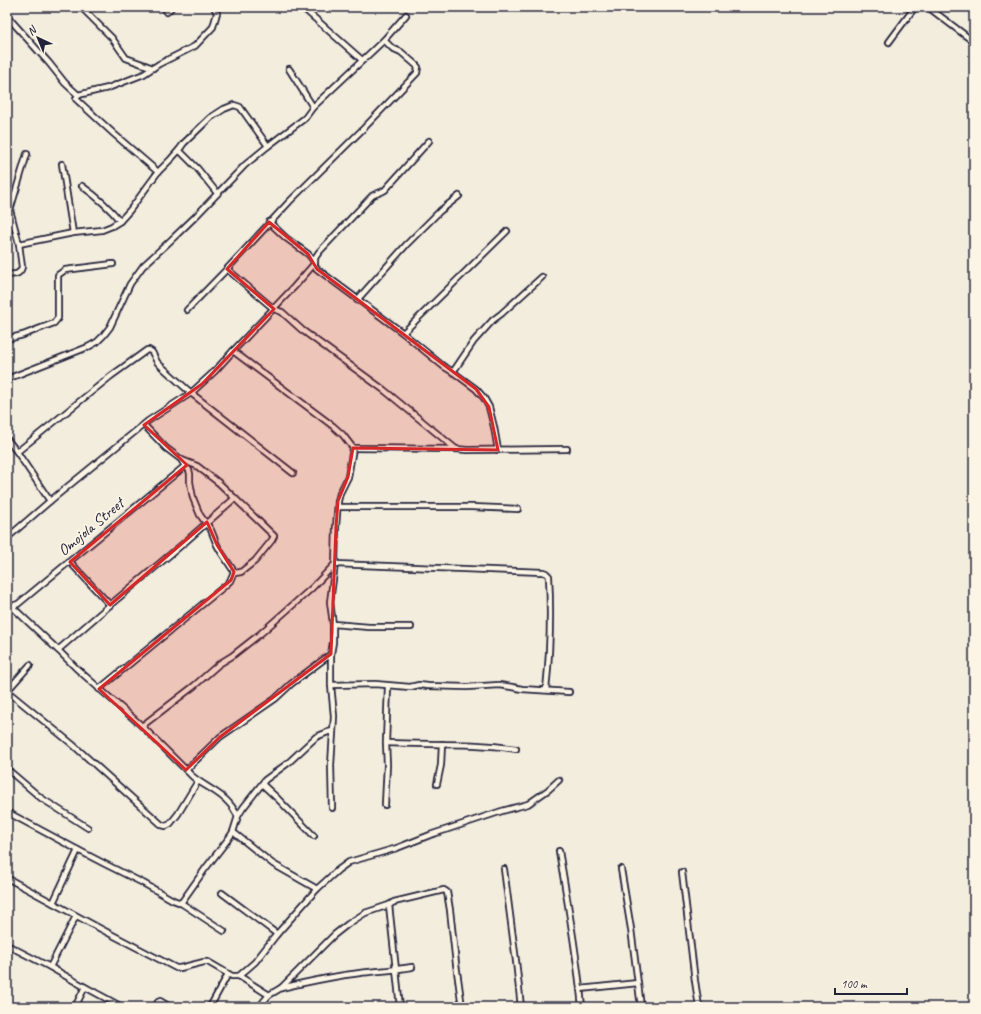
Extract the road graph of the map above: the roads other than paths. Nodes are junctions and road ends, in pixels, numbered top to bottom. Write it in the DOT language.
graph roads {
  1 [pos="164,7"];
  2 [pos="172,7"];
  3 [pos="214,7"];
  4 [pos="302,7"];
  5 [pos="915,7"];
  6 [pos="928,7"];
  7 [pos="83,8"];
  8 [pos="406,15"];
  9 [pos="7,16"];
  10 [pos="384,40"];
  11 [pos="889,42"];
  12 [pos="974,42"];
  13 [pos="362,60"];
  14 [pos="152,68"];
  15 [pos="289,69"];
  16 [pos="78,95"];
  17 [pos="314,107"];
  18 [pos="429,141"];
  19 [pos="268,146"];
  20 [pos="179,150"];
  21 [pos="27,154"];
  22 [pos="62,164"];
  23 [pos="158,172"];
  24 [pos="82,186"];
  25 [pos="217,193"];
  26 [pos="459,196"];
  27 [pos="120,221"];
  28 [pos="269,222"];
  29 [pos="507,231"];
  30 [pos="73,233"];
  31 [pos="19,244"];
  32 [pos="315,263"];
  33 [pos="113,264"];
  34 [pos="227,269"];
  35 [pos="7,274"];
  36 [pos="542,277"];
  37 [pos="357,300"];
  38 [pos="274,309"];
  39 [pos="187,310"];
  40 [pos="403,333"];
  41 [pos="7,339"];
  42 [pos="233,351"];
  43 [pos="453,372"];
  44 [pos="7,379"];
  45 [pos="191,393"];
  46 [pos="144,425"];
  47 [pos="7,439"];
  48 [pos="353,448"];
  49 [pos="456,449"];
  50 [pos="498,450"];
  51 [pos="567,450"];
  52 [pos="17,452"];
  53 [pos="182,460"];
  54 [pos="185,466"];
  55 [pos="293,473"];
  56 [pos="235,498"];
  57 [pos="50,501"];
  58 [pos="338,508"];
  59 [pos="518,509"];
  60 [pos="206,524"];
  61 [pos="7,538"];
  62 [pos="70,562"];
  63 [pos="335,564"];
  64 [pos="235,573"];
  65 [pos="7,602"];
  66 [pos="110,605"];
  67 [pos="12,606"];
  68 [pos="7,611"];
  69 [pos="333,624"];
  70 [pos="411,627"];
  71 [pos="58,650"];
  72 [pos="331,654"];
  73 [pos="30,665"];
  74 [pos="331,685"];
  75 [pos="388,686"];
  76 [pos="99,689"];
  77 [pos="546,690"];
  78 [pos="7,691"];
  79 [pos="569,692"];
  80 [pos="142,726"];
  81 [pos="333,731"];
  82 [pos="386,743"];
  83 [pos="442,744"];
  84 [pos="516,749"];
  85 [pos="7,769"];
  86 [pos="186,770"];
  87 [pos="559,780"];
  88 [pos="198,782"];
  89 [pos="262,784"];
  90 [pos="437,784"];
  91 [pos="385,805"];
  92 [pos="332,808"];
  93 [pos="7,812"];
  94 [pos="238,816"];
  95 [pos="88,828"];
  96 [pos="233,832"];
  97 [pos="314,836"];
  98 [pos="78,850"];
  99 [pos="559,851"];
  100 [pos="504,869"];
  101 [pos="621,869"];
  102 [pos="682,872"];
  103 [pos="7,878"];
  104 [pos="317,889"];
  105 [pos="222,893"];
  106 [pos="53,903"];
  107 [pos="181,903"];
  108 [pos="389,905"];
  109 [pos="76,916"];
  110 [pos="224,931"];
  111 [pos="276,934"];
  112 [pos="7,945"];
  113 [pos="50,967"];
  114 [pos="412,967"];
  115 [pos="396,970"];
  116 [pos="228,974"];
  117 [pos="238,976"];
  118 [pos="638,983"];
  119 [pos="85,988"];
  120 [pos="281,988"];
  121 [pos="580,989"];
  122 [pos="269,996"];
  123 [pos="75,1007"];
  124 [pos="122,1007"];
  125 [pos="155,1007"];
  126 [pos="170,1007"];
  127 [pos="210,1007"];
  128 [pos="259,1007"];
  129 [pos="400,1007"];
  130 [pos="462,1007"];
  131 [pos="521,1007"];
  132 [pos="582,1007"];
  133 [pos="641,1007"];
  134 [pos="699,1007"];
  1 -- 2 [label="street"];
  3 -- 14 [label="street"];
  4 -- 13 [label="street"];
  5 -- 11 [label="street"];
  6 -- 12 [label="street"];
  7 -- 14 [label="street"];
  8 -- 10 [label="street"];
  9 -- 16 [label="street"];
  10 -- 13 [label="street"];
  10 -- 28 [label="street"];
  13 -- 17 [label="street"];
  14 -- 16 [label="street"];
  15 -- 17 [label="street"];
  16 -- 23 [label="street"];
  17 -- 19 [label="street"];
  18 -- 32 [label="street"];
  19 -- 20 [label="street"];
  19 -- 25 [label="street"];
  20 -- 23 [label="street"];
  20 -- 25 [label="street"];
  21 -- 31 [label="street"];
  22 -- 30 [label="street"];
  23 -- 27 [label="street"];
  24 -- 27 [label="street"];
  25 -- 44 [label="street"];
  26 -- 37 [label="street"];
  27 -- 30 [label="street"];
  28 -- 32 [label="street"];
  28 -- 34 [label="street"];
  29 -- 40 [label="street"];
  30 -- 31 [label="street"];
  31 -- 35 [label="street"];
  32 -- 37 [label="street"];
  32 -- 38 [label="street"];
  33 -- 41 [label="street"];
  34 -- 38 [label="street"];
  34 -- 39 [label="street"];
  36 -- 43 [label="street"];
  37 -- 40 [label="street"];
  38 -- 42 [label="street"];
  38 -- 49 [label="street"];
  40 -- 43 [label="street"];
  42 -- 45 [label="street"];
  42 -- 48 [label="street"];
  43 -- 50 [label="street"];
  45 -- 46 [label="street"];
  45 -- 52 [label="street"];
  45 -- 55 [label="street"];
  46 -- 53 [label="street"];
  46 -- 57 [label="street"];
  47 -- 52 [label="street"];
  48 -- 49 [label="street"];
  48 -- 58 [label="street"];
  49 -- 50 [label="street"];
  50 -- 51 [label="street"];
  52 -- 57 [label="street"];
  53 -- 54 [label="street"];
  53 -- 56 [label="street"];
  54 -- 60 [label="street"];
  54 -- 62 [label="street, Omojola Street"];
  56 -- 60 [label="street"];
  56 -- 64 [label="street"];
  57 -- 61 [label="street"];
  58 -- 59 [label="street"];
  58 -- 63 [label="street"];
  60 -- 64 [label="street"];
  60 -- 66 [label="street"];
  62 -- 66 [label="street"];
  62 -- 67 [label="street, Omojola Street"];
  63 -- 69 [label="street"];
  63 -- 77 [label="street"];
  63 -- 80 [label="street"];
  64 -- 76 [label="street"];
  65 -- 67 [label="street"];
  66 -- 71 [label="street"];
  67 -- 68 [label="street, Omojola Street"];
  67 -- 71 [label="street"];
  69 -- 70 [label="street"];
  69 -- 72 [label="street"];
  71 -- 76 [label="street"];
  72 -- 74 [label="street"];
  72 -- 86 [label="street"];
  73 -- 78 [label="street"];
  74 -- 75 [label="street"];
  74 -- 81 [label="street"];
  75 -- 77 [label="street"];
  75 -- 82 [label="street"];
  76 -- 80 [label="street"];
  77 -- 79 [label="street"];
  78 -- 88 [label="street"];
  80 -- 86 [label="street"];
  81 -- 89 [label="street"];
  81 -- 92 [label="street"];
  82 -- 83 [label="street"];
  82 -- 91 [label="street"];
  83 -- 84 [label="street"];
  83 -- 90 [label="street"];
  85 -- 95 [label="street"];
  86 -- 88 [label="street"];
  87 -- 104 [label="street"];
  88 -- 94 [label="street"];
  89 -- 94 [label="street"];
  89 -- 97 [label="street"];
  93 -- 98 [label="street"];
  94 -- 96 [label="street"];
  96 -- 104 [label="street"];
  96 -- 107 [label="street"];
  98 -- 106 [label="street"];
  98 -- 107 [label="street"];
  99 -- 121 [label="street"];
  100 -- 131 [label="street"];
  101 -- 118 [label="street"];
  102 -- 134 [label="street"];
  103 -- 106 [label="street"];
  104 -- 111 [label="street"];
  105 -- 111 [label="street"];
  106 -- 109 [label="street"];
  107 -- 110 [label="street"];
  108 -- 115 [label="street"];
  108 -- 120 [label="street"];
  108 -- 130 [label="street"];
  109 -- 113 [label="street"];
  109 -- 116 [label="street"];
  111 -- 117 [label="street"];
  112 -- 113 [label="street"];
  113 -- 119 [label="street"];
  114 -- 115 [label="street"];
  115 -- 120 [label="street"];
  115 -- 129 [label="street"];
  116 -- 117 [label="street"];
  116 -- 127 [label="street"];
  117 -- 122 [label="street"];
  118 -- 121 [label="street"];
  118 -- 133 [label="street"];
  119 -- 123 [label="street"];
  119 -- 124 [label="street"];
  120 -- 122 [label="street"];
  121 -- 132 [label="street"];
  122 -- 128 [label="street"];
  125 -- 126 [label="street"];
}
